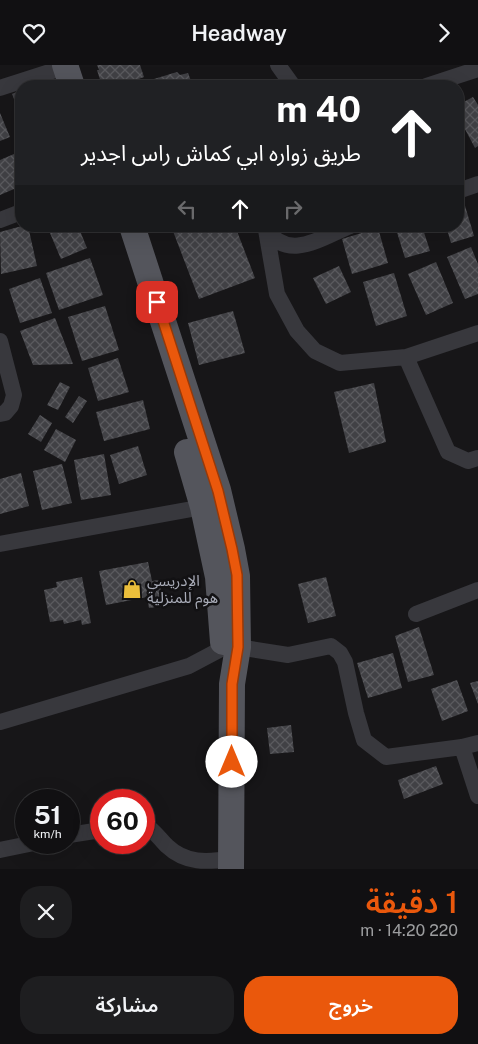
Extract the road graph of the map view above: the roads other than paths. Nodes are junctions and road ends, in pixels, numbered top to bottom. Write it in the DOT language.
graph roads {
  1 [pos="278,65"];
  2 [pos="478,69"];
  3 [pos="71,71"];
  4 [pos="451,71"];
  5 [pos="31,80"];
  6 [pos="82,80"];
  7 [pos="289,80"];
  8 [pos="436,80"];
  9 [pos="15,84"];
  10 [pos="0,87"];
  11 [pos="478,185"];
  12 [pos="464,189"];
  13 [pos="15,214"];
  14 [pos="0,220"];
  15 [pos="119,232"];
  16 [pos="134,232"];
  17 [pos="267,232"];
  18 [pos="269,232"];
  19 [pos="335,232"];
  20 [pos="478,333"];
  21 [pos="0,341"];
  22 [pos="406,357"];
  23 [pos="0,414"];
  24 [pos="478,458"];
  25 [pos="203,507"];
  26 [pos="0,544"];
  27 [pos="227,576"];
  28 [pos="478,590"];
  29 [pos="416,614"];
  30 [pos="231,648"];
  31 [pos="0,722"];
  32 [pos="478,743"];
  33 [pos="462,747"];
  34 [pos="478,796"];
  35 [pos="155,831"];
  36 [pos="15,847"];
  37 [pos="0,850"];
  38 [pos="231,864"];
  1 -- 7 [label="street"];
  2 -- 4 [label="street"];
  3 -- 5 [label="street"];
  3 -- 6 [label="main road"];
  4 -- 8 [label="street"];
  9 -- 10 [label="street"];
  11 -- 12 [label="street"];
  13 -- 14 [label="street"];
  15 -- 25 [label="main road"];
  16 -- 27 [label="main road"];
  17 -- 22 [label="street"];
  18 -- 19 [label="street"];
  20 -- 22 [label="street"];
  21 -- 23 [label="street"];
  22 -- 24 [label="street"];
  25 -- 26 [label="street"];
  25 -- 27 [label="main road"];
  27 -- 30 [label="main road"];
  28 -- 29 [label="street"];
  30 -- 31 [label="street"];
  30 -- 33 [label="street"];
  30 -- 38 [label="main road"];
  32 -- 33 [label="street"];
  33 -- 34 [label="street"];
  35 -- 38 [label="street"];
  36 -- 37 [label="street"];
}
